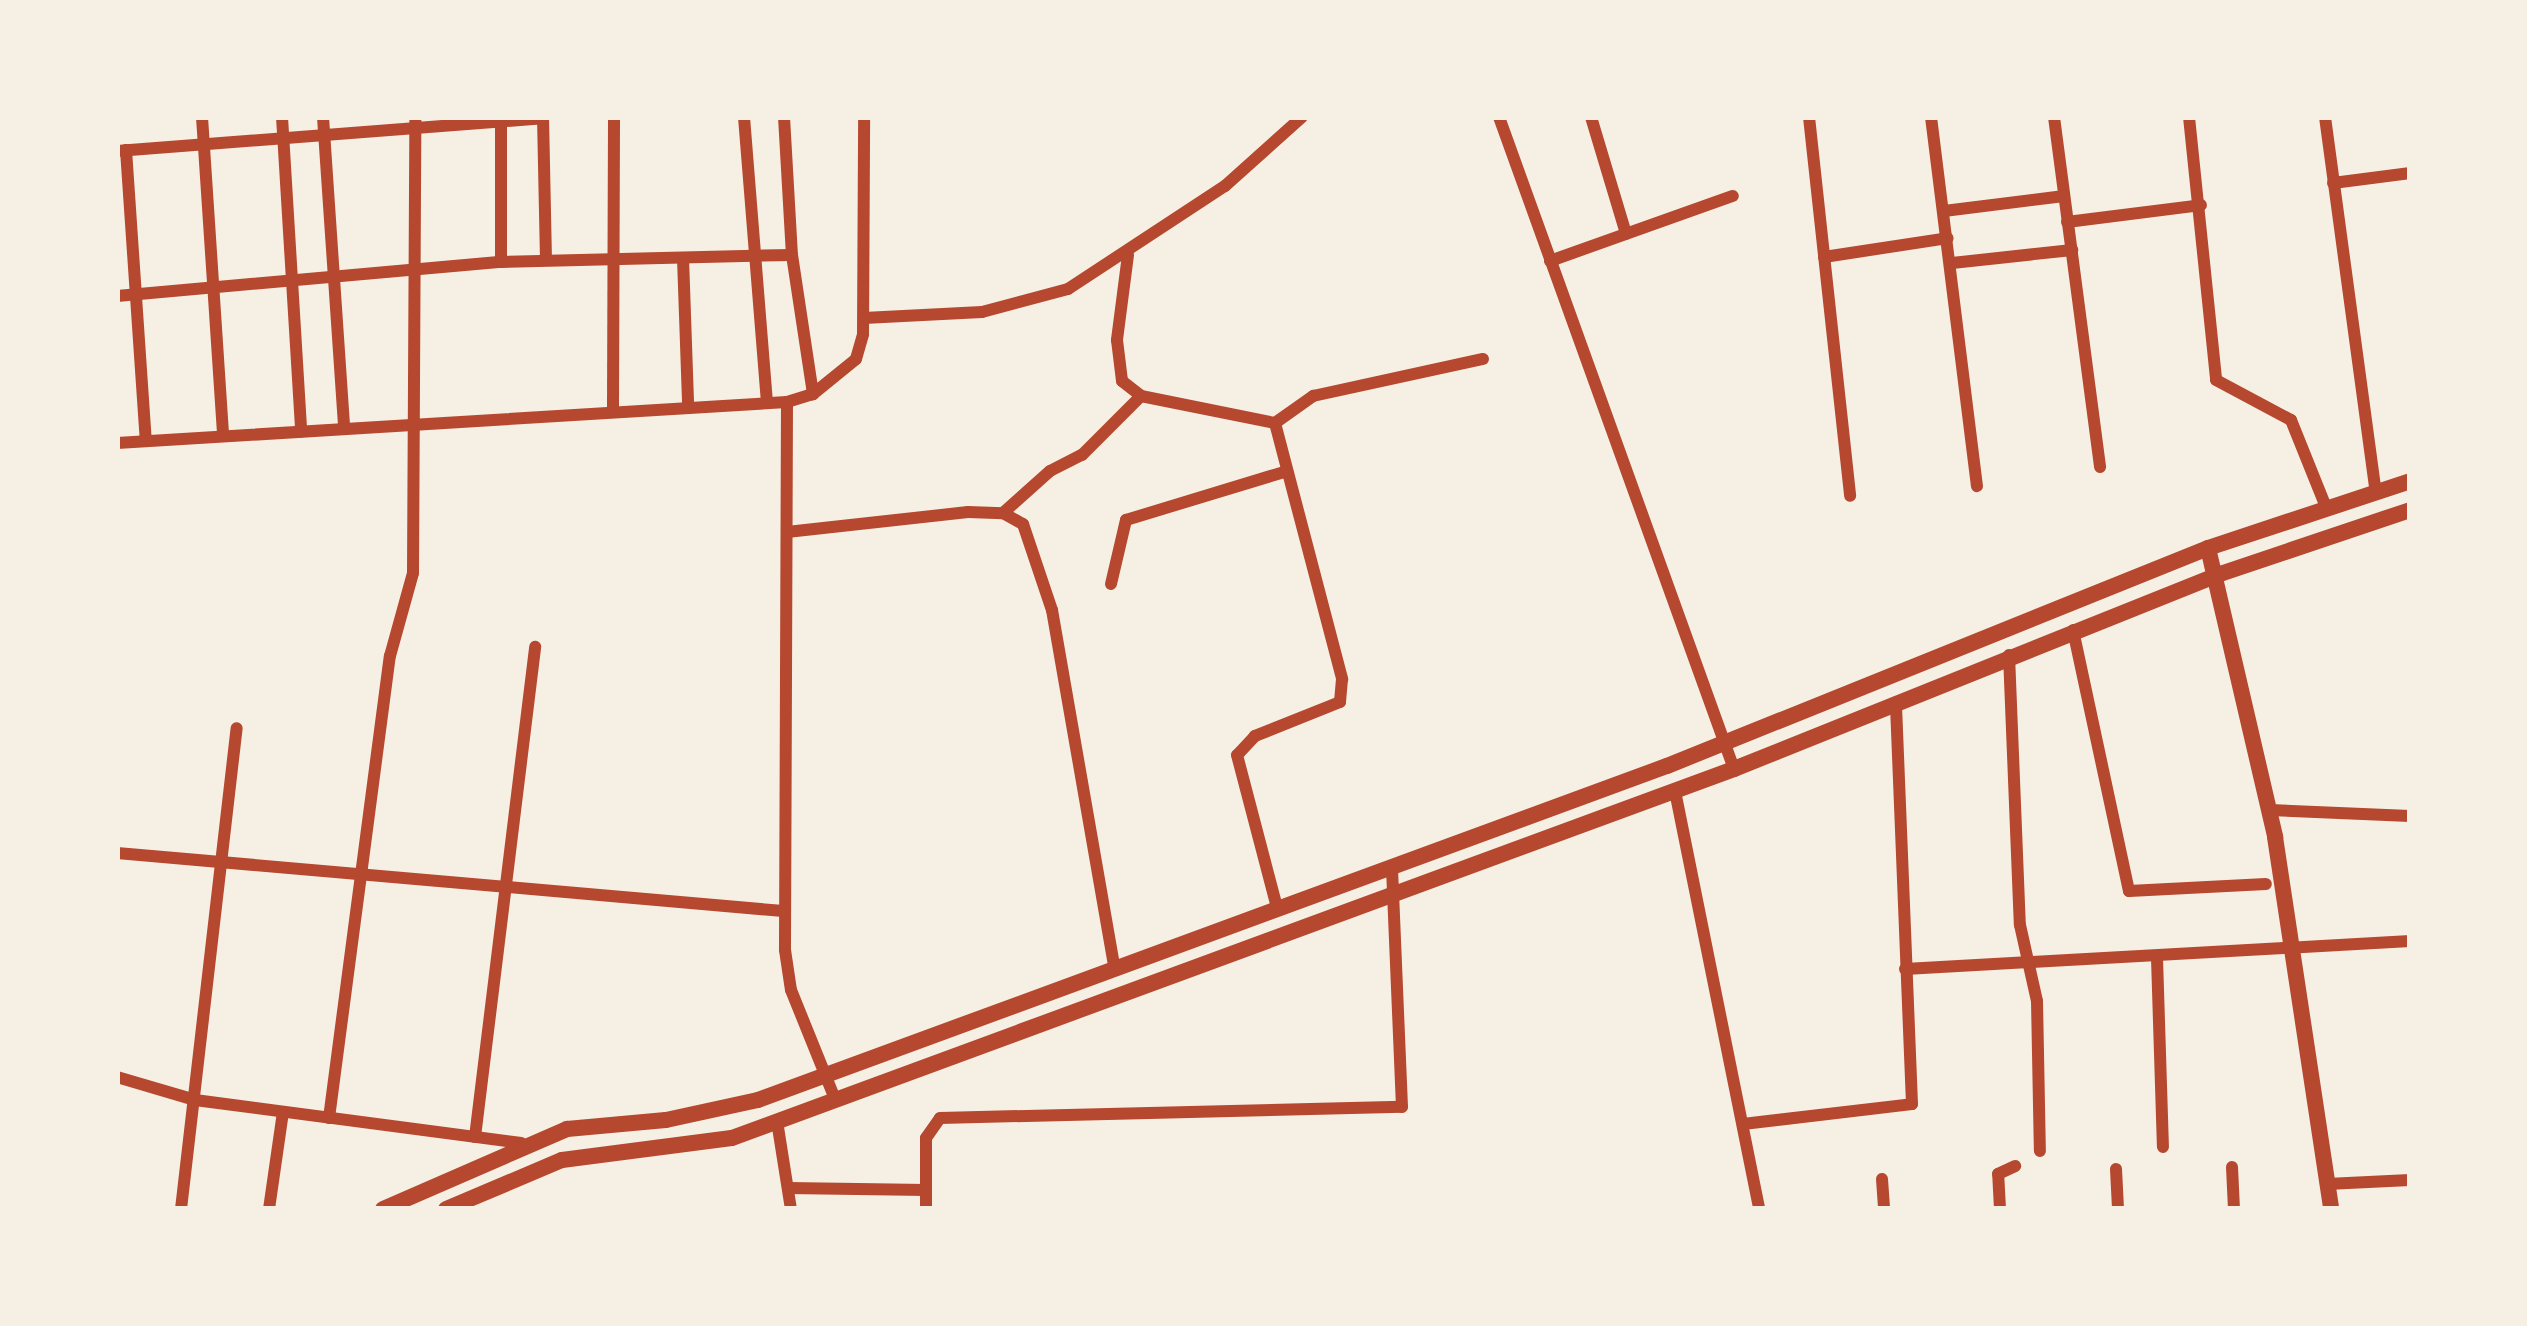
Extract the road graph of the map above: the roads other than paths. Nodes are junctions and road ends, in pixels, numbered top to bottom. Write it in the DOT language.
graph roads {
  1 [pos="202,117"];
  2 [pos="281,117"];
  3 [pos="323,117"];
  4 [pos="614,117"];
  5 [pos="744,117"];
  6 [pos="784,117"];
  7 [pos="864,117"];
  8 [pos="1302,117"];
  9 [pos="1499,117"];
  10 [pos="1591,117"];
  11 [pos="1810,117"];
  12 [pos="1931,117"];
  13 [pos="2054,117"];
  14 [pos="2189,117"];
  15 [pos="2324,117"];
  16 [pos="543,118"];
  17 [pos="501,119"];
  18 [pos="415,122"];
  19 [pos="324,133"];
  20 [pos="283,136"];
  21 [pos="203,142"];
  22 [pos="121,150"];
  23 [pos="2410,173"];
  24 [pos="2333,183"];
  25 [pos="1733,196"];
  26 [pos="2064,196"];
  27 [pos="2201,206"];
  28 [pos="1945,211"];
  29 [pos="2067,221"];
  30 [pos="1626,234"];
  31 [pos="1948,238"];
  32 [pos="2072,250"];
  33 [pos="752,254"];
  34 [pos="792,255"];
  35 [pos="1128,255"];
  36 [pos="614,256"];
  37 [pos="1824,257"];
  38 [pos="683,258"];
  39 [pos="546,260"];
  40 [pos="1550,261"];
  41 [pos="501,262"];
  42 [pos="1952,263"];
  43 [pos="416,270"];
  44 [pos="335,276"];
  45 [pos="294,280"];
  46 [pos="213,287"];
  47 [pos="136,295"];
  48 [pos="117,296"];
  49 [pos="864,318"];
  50 [pos="1483,359"];
  51 [pos="814,394"];
  52 [pos="1141,396"];
  53 [pos="767,401"];
  54 [pos="788,403"];
  55 [pos="688,404"];
  56 [pos="613,408"];
  57 [pos="419,421"];
  58 [pos="1275,423"];
  59 [pos="344,428"];
  60 [pos="302,431"];
  61 [pos="224,434"];
  62 [pos="146,440"];
  63 [pos="117,443"];
  64 [pos="2100,467"];
  65 [pos="1287,471"];
  66 [pos="2410,481"];
  67 [pos="1977,486"];
  68 [pos="2376,492"];
  69 [pos="1850,496"];
  70 [pos="2326,507"];
  71 [pos="2410,510"];
  72 [pos="1004,513"];
  73 [pos="787,532"];
  74 [pos="2208,548"];
  75 [pos="2220,574"];
  76 [pos="1111,584"];
  77 [pos="2073,630"];
  78 [pos="536,646"];
  79 [pos="2009,654"];
  80 [pos="1895,702"];
  81 [pos="236,728"];
  82 [pos="1724,744"];
  83 [pos="1734,769"];
  84 [pos="1675,791"];
  85 [pos="2270,810"];
  86 [pos="2410,816"];
  87 [pos="117,853"];
  88 [pos="218,865"];
  89 [pos="1392,866"];
  90 [pos="361,877"];
  91 [pos="2266,884"];
  92 [pos="510,891"];
  93 [pos="1396,892"];
  94 [pos="1276,907"];
  95 [pos="783,911"];
  96 [pos="2410,941"];
  97 [pos="2296,953"];
  98 [pos="2157,958"];
  99 [pos="1114,964"];
  100 [pos="2028,964"];
  101 [pos="1905,969"];
  102 [pos="825,1074"];
  103 [pos="117,1077"];
  104 [pos="835,1099"];
  105 [pos="195,1100"];
  106 [pos="283,1112"];
  107 [pos="328,1118"];
  108 [pos="777,1121"];
  109 [pos="1744,1124"];
  110 [pos="475,1137"];
  111 [pos="521,1143"];
  112 [pos="2163,1147"];
  113 [pos="2040,1151"];
  114 [pos="2015,1166"];
  115 [pos="2232,1167"];
  116 [pos="2116,1169"];
  117 [pos="1882,1179"];
  118 [pos="2410,1180"];
  119 [pos="2327,1184"];
  120 [pos="788,1188"];
  121 [pos="926,1190"];
  122 [pos="181,1209"];
  123 [pos="269,1209"];
  124 [pos="382,1209"];
  125 [pos="446,1209"];
  126 [pos="791,1209"];
  127 [pos="926,1209"];
  128 [pos="1759,1209"];
  129 [pos="1884,1209"];
  130 [pos="2000,1209"];
  131 [pos="2118,1209"];
  132 [pos="2234,1209"];
  133 [pos="2331,1209"];
  1 -- 21 [label="street"];
  2 -- 20 [label="street"];
  3 -- 19 [label="street"];
  4 -- 36 [label="street"];
  5 -- 33 [label="street"];
  6 -- 34 [label="street"];
  7 -- 49 [label="street"];
  8 -- 35 [label="street"];
  9 -- 40 [label="street"];
  10 -- 30 [label="street"];
  11 -- 37 [label="street"];
  12 -- 28 [label="street"];
  13 -- 26 [label="street"];
  14 -- 27 [label="street"];
  15 -- 24 [label="street"];
  16 -- 17 [label="street"];
  16 -- 39 [label="street"];
  17 -- 18 [label="street"];
  17 -- 41 [label="street"];
  18 -- 19 [label="street"];
  18 -- 43 [label="street"];
  19 -- 20 [label="street"];
  19 -- 44 [label="street"];
  20 -- 21 [label="street"];
  20 -- 45 [label="street"];
  21 -- 22 [label="street"];
  21 -- 46 [label="street"];
  22 -- 47 [label="street"];
  23 -- 24 [label="street"];
  24 -- 68 [label="street"];
  25 -- 30 [label="street"];
  26 -- 28 [label="street"];
  26 -- 29 [label="street"];
  27 -- 29 [label="street"];
  27 -- 70 [label="street"];
  28 -- 31 [label="street"];
  29 -- 32 [label="street"];
  30 -- 40 [label="street"];
  31 -- 37 [label="street"];
  31 -- 42 [label="street"];
  32 -- 42 [label="street"];
  32 -- 64 [label="street"];
  33 -- 34 [label="street"];
  33 -- 38 [label="street"];
  33 -- 53 [label="street"];
  34 -- 51 [label="street"];
  35 -- 49 [label="street"];
  35 -- 52 [label="street"];
  36 -- 38 [label="street"];
  36 -- 39 [label="street"];
  36 -- 56 [label="street"];
  37 -- 69 [label="street"];
  38 -- 55 [label="street"];
  39 -- 41 [label="street"];
  40 -- 82 [label="street"];
  41 -- 43 [label="street"];
  42 -- 67 [label="street"];
  43 -- 44 [label="street"];
  43 -- 57 [label="street"];
  44 -- 45 [label="street"];
  44 -- 59 [label="street"];
  45 -- 46 [label="street"];
  45 -- 60 [label="street"];
  46 -- 47 [label="street"];
  46 -- 61 [label="street"];
  47 -- 48 [label="street"];
  47 -- 62 [label="street"];
  49 -- 51 [label="street"];
  50 -- 58 [label="street"];
  51 -- 54 [label="street"];
  52 -- 58 [label="street"];
  52 -- 72 [label="street"];
  53 -- 54 [label="street"];
  53 -- 55 [label="street"];
  54 -- 73 [label="street"];
  55 -- 56 [label="street"];
  56 -- 57 [label="street"];
  57 -- 59 [label="street"];
  57 -- 90 [label="street"];
  58 -- 65 [label="street"];
  59 -- 60 [label="street"];
  60 -- 61 [label="street"];
  61 -- 62 [label="street"];
  62 -- 63 [label="street"];
  65 -- 76 [label="street"];
  65 -- 94 [label="street"];
  66 -- 68 [label="street"];
  68 -- 70 [label="street"];
  70 -- 74 [label="street"];
  71 -- 75 [label="street"];
  72 -- 73 [label="street"];
  72 -- 99 [label="street"];
  73 -- 95 [label="street"];
  74 -- 75 [label="street"];
  74 -- 82 [label="street"];
  75 -- 77 [label="street"];
  75 -- 85 [label="street"];
  77 -- 79 [label="street"];
  77 -- 91 [label="street"];
  78 -- 92 [label="street"];
  79 -- 80 [label="street"];
  79 -- 100 [label="street"];
  80 -- 83 [label="street"];
  80 -- 101 [label="street"];
  81 -- 88 [label="street"];
  82 -- 83 [label="street"];
  82 -- 89 [label="street"];
  83 -- 84 [label="street"];
  84 -- 93 [label="street"];
  84 -- 109 [label="street"];
  85 -- 86 [label="street"];
  85 -- 97 [label="street"];
  87 -- 88 [label="street"];
  88 -- 90 [label="street"];
  88 -- 105 [label="street"];
  89 -- 93 [label="street"];
  89 -- 94 [label="street"];
  90 -- 92 [label="street"];
  90 -- 107 [label="street"];
  92 -- 95 [label="street"];
  92 -- 110 [label="street"];
  93 -- 104 [label="street"];
  93 -- 121 [label="street"];
  94 -- 99 [label="street"];
  95 -- 102 [label="street"];
  96 -- 97 [label="street"];
  97 -- 98 [label="street"];
  97 -- 119 [label="street"];
  98 -- 100 [label="street"];
  98 -- 112 [label="street"];
  99 -- 102 [label="street"];
  100 -- 101 [label="street"];
  100 -- 113 [label="street"];
  101 -- 109 [label="street"];
  102 -- 104 [label="street"];
  102 -- 111 [label="street"];
  103 -- 105 [label="street"];
  104 -- 108 [label="street"];
  105 -- 106 [label="street"];
  105 -- 122 [label="street"];
  106 -- 107 [label="street"];
  106 -- 123 [label="street"];
  107 -- 110 [label="street"];
  108 -- 120 [label="street"];
  108 -- 125 [label="street"];
  109 -- 128 [label="street"];
  110 -- 111 [label="street"];
  111 -- 124 [label="street"];
  114 -- 130 [label="street"];
  115 -- 132 [label="street"];
  116 -- 131 [label="street"];
  117 -- 129 [label="street"];
  118 -- 119 [label="street"];
  119 -- 133 [label="street"];
  120 -- 121 [label="street"];
  120 -- 126 [label="street"];
  121 -- 127 [label="street"];
}
